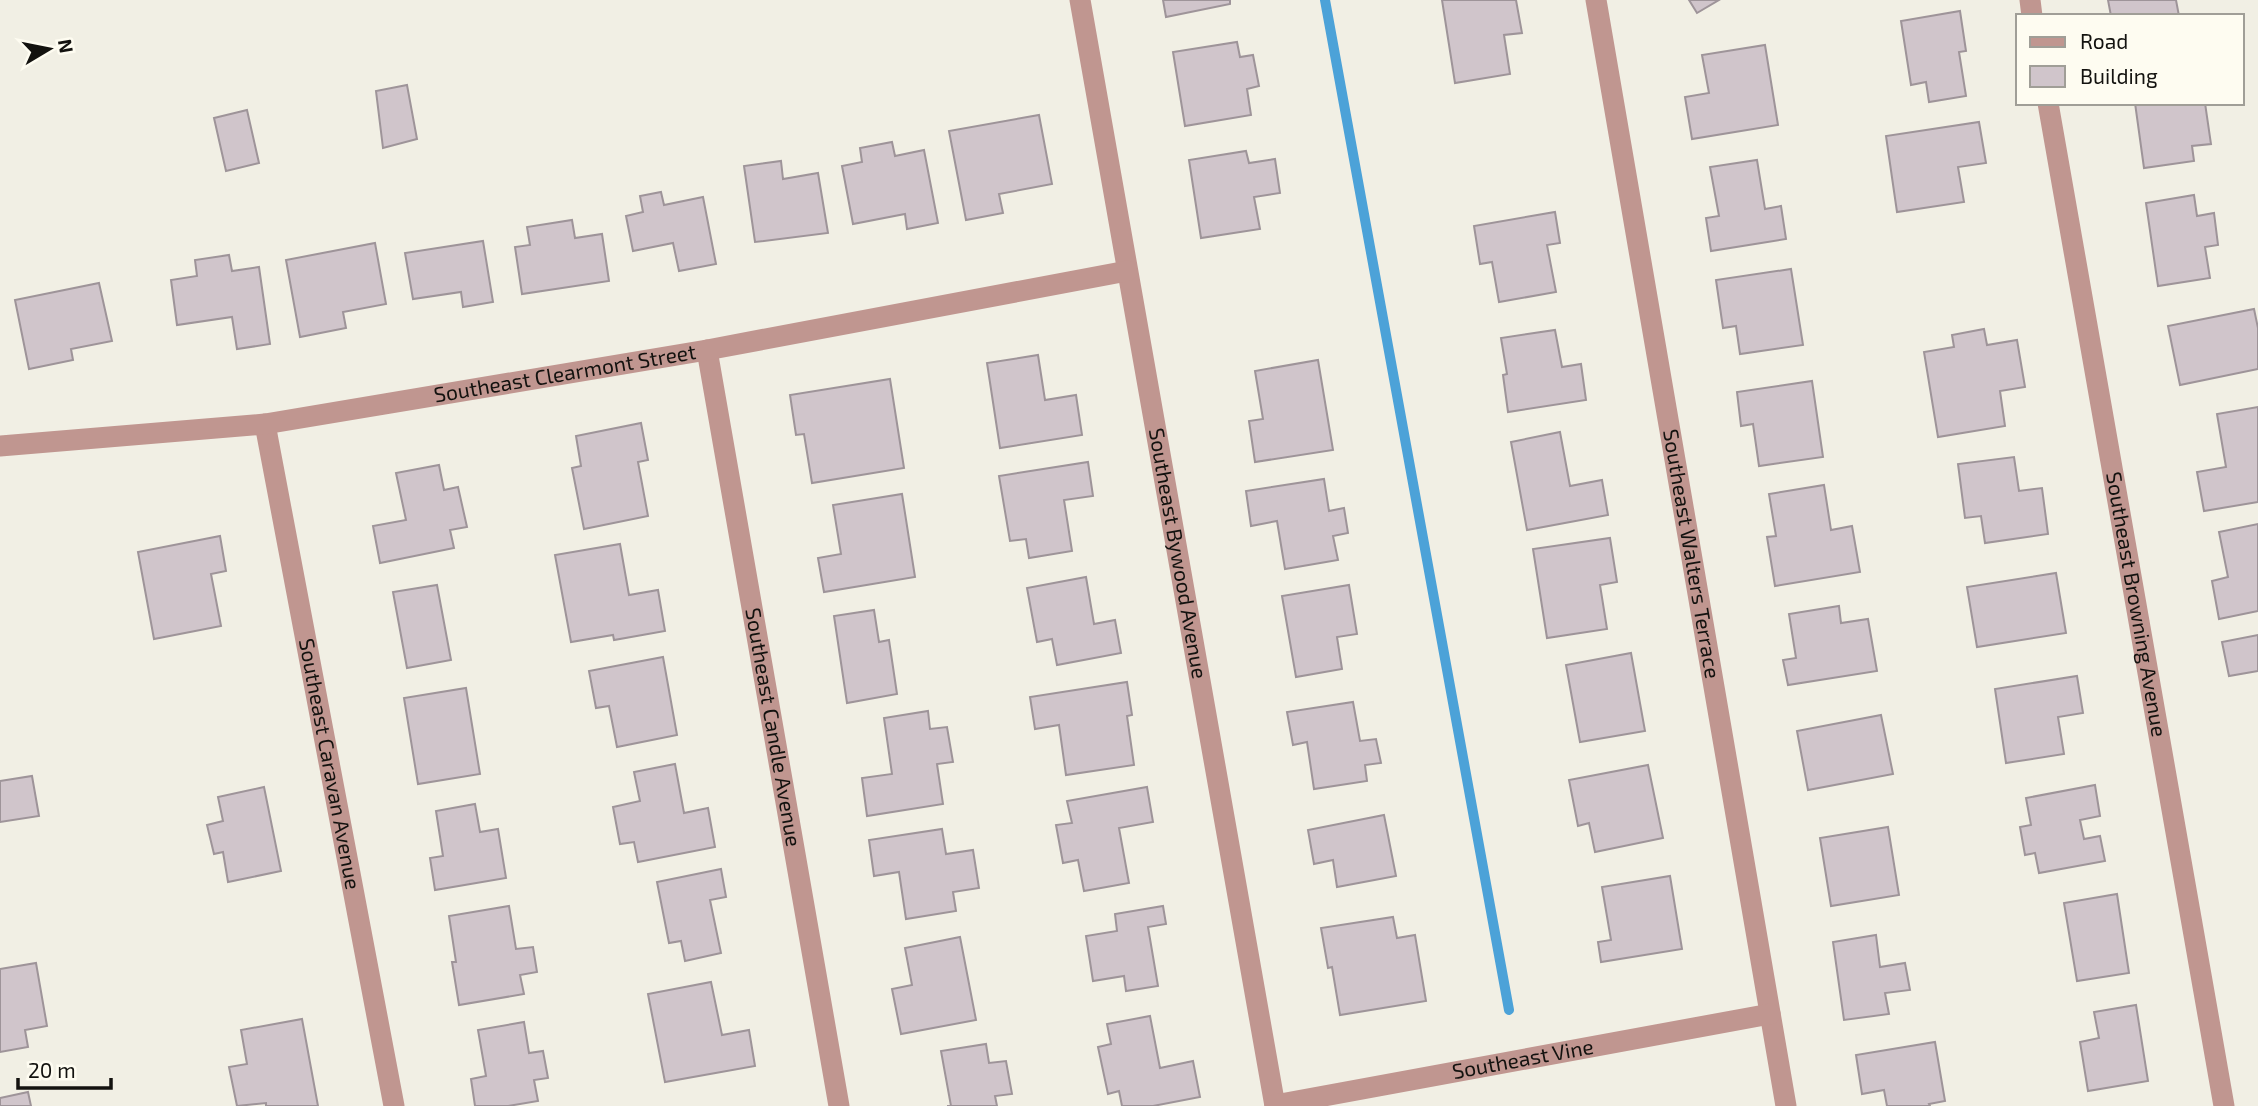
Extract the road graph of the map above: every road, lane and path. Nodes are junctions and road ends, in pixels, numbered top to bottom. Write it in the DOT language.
graph roads {
  1 [pos="1080,0"];
  2 [pos="1595,0"];
  3 [pos="2048,105"];
  4 [pos="1127,271"];
  5 [pos="707,350"];
  6 [pos="265,424"];
  7 [pos="0,446"];
  8 [pos="1770,1014"];
  9 [pos="1275,1105"];
  10 [pos="394,1106"];
  11 [pos="839,1106"];
  12 [pos="1786,1106"];
  13 [pos="2224,1106"];
  1 -- 4 [label="street, Southeast Bywood Avenue"];
  2 -- 8 [label="street, Southeast Walters Terrace"];
  3 -- 13 [label="street, Southeast Browning Avenue"];
  4 -- 5 [label="street, Southeast Clearmont Street"];
  4 -- 9 [label="street, Southeast Bywood Avenue"];
  5 -- 6 [label="street, Southeast Clearmont Street"];
  5 -- 11 [label="street, Southeast Candle Avenue"];
  6 -- 7 [label="street, Southeast Clearmont Street"];
  6 -- 10 [label="street, Southeast Caravan Avenue"];
  8 -- 9 [label="street, Southeast Vine"];
  8 -- 12 [label="street, Southeast Walters Terrace"];
}
